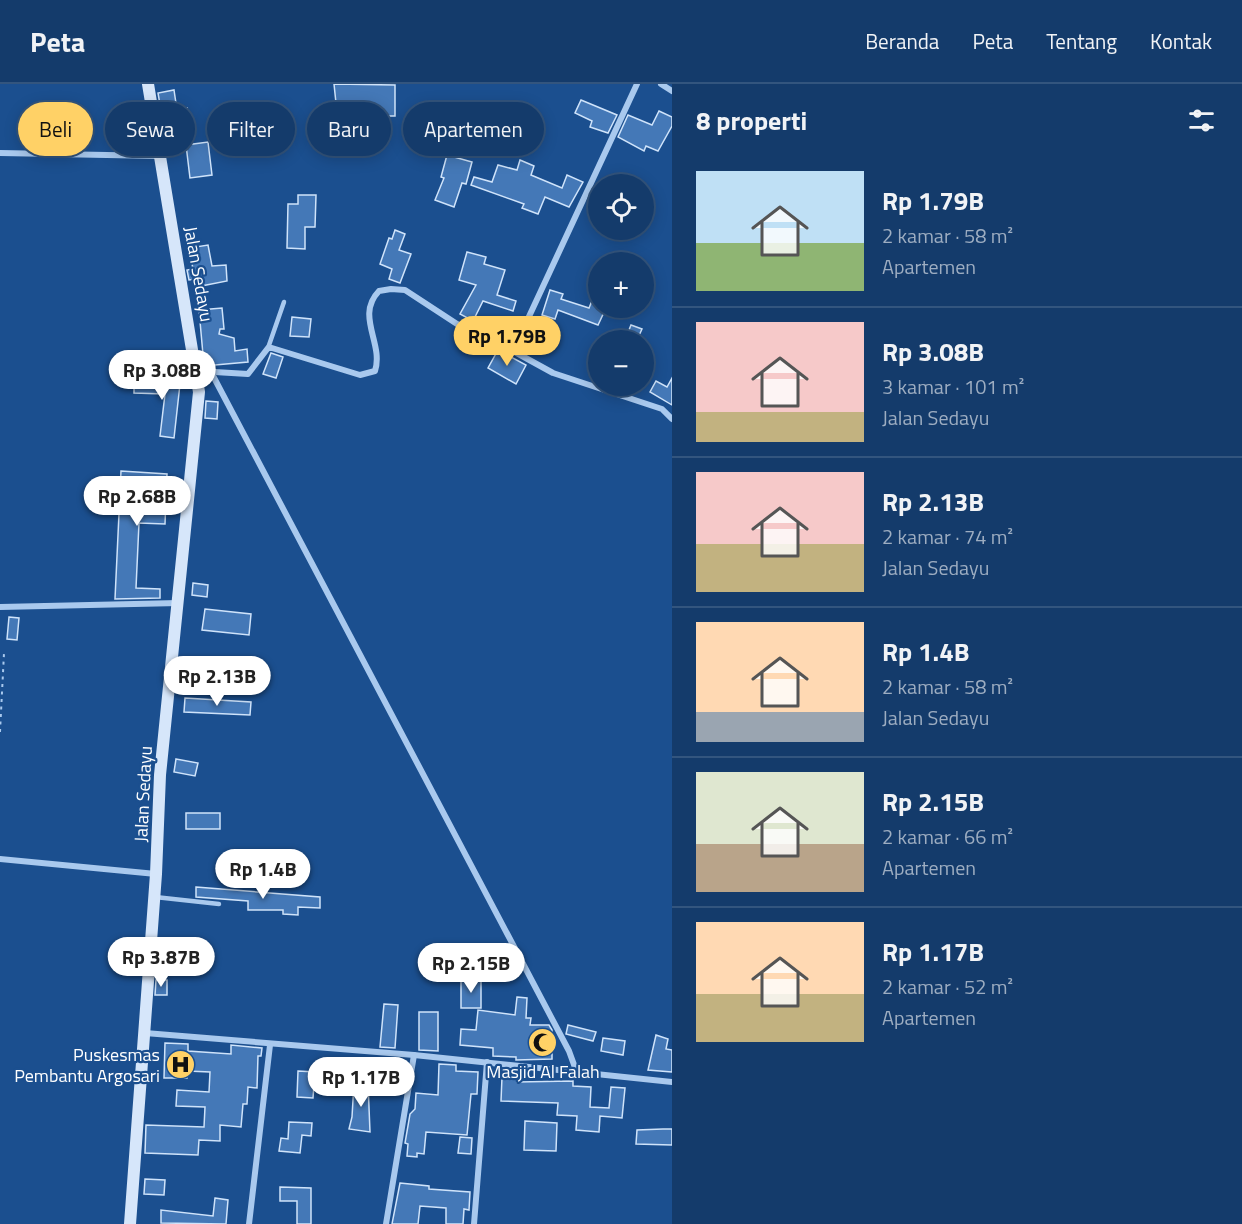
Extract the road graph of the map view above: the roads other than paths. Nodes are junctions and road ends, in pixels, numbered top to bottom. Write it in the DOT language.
graph roads {
  1 [pos="148,84"];
  2 [pos="637,84"];
  3 [pos="661,84"];
  4 [pos="672,91"];
  5 [pos="151,102"];
  6 [pos="0,153"];
  7 [pos="105,155"];
  8 [pos="160,156"];
  9 [pos="284,302"];
  10 [pos="268,348"];
  11 [pos="513,351"];
  12 [pos="198,371"];
  13 [pos="211,372"];
  14 [pos="672,419"];
  15 [pos="179,603"];
  16 [pos="0,607"];
  17 [pos="0,859"];
  18 [pos="156,874"];
  19 [pos="155,897"];
  20 [pos="219,904"];
  21 [pos="145,1033"];
  22 [pos="270,1045"];
  23 [pos="414,1055"];
  24 [pos="487,1062"];
  25 [pos="577,1073"];
  26 [pos="672,1082"];
  27 [pos="130,1224"];
  28 [pos="249,1224"];
  29 [pos="386,1224"];
  30 [pos="474,1224"];
  1 -- 5 [label="street, Jalan Sedayu"];
  2 -- 11 [label="street"];
  3 -- 4 [label="street"];
  6 -- 7 [label="street"];
  8 -- 12 [label="street, Jalan Sedayu"];
  9 -- 10 [label="lane"];
  10 -- 11 [label="street"];
  10 -- 13 [label="street"];
  11 -- 14 [label="street"];
  12 -- 13 [label="street"];
  12 -- 15 [label="street, Jalan Sedayu"];
  13 -- 25 [label="street"];
  15 -- 16 [label="street"];
  15 -- 18 [label="street, Jalan Sedayu"];
  17 -- 18 [label="street"];
  18 -- 19 [label="street, Jalan Sedayu"];
  19 -- 20 [label="lane"];
  19 -- 21 [label="street, Jalan Sedayu"];
  21 -- 22 [label="street"];
  21 -- 27 [label="street, Jalan Sedayu"];
  22 -- 23 [label="street"];
  22 -- 28 [label="street"];
  23 -- 24 [label="street"];
  23 -- 29 [label="street"];
  24 -- 25 [label="street"];
  24 -- 30 [label="street"];
  25 -- 26 [label="street"];
}
